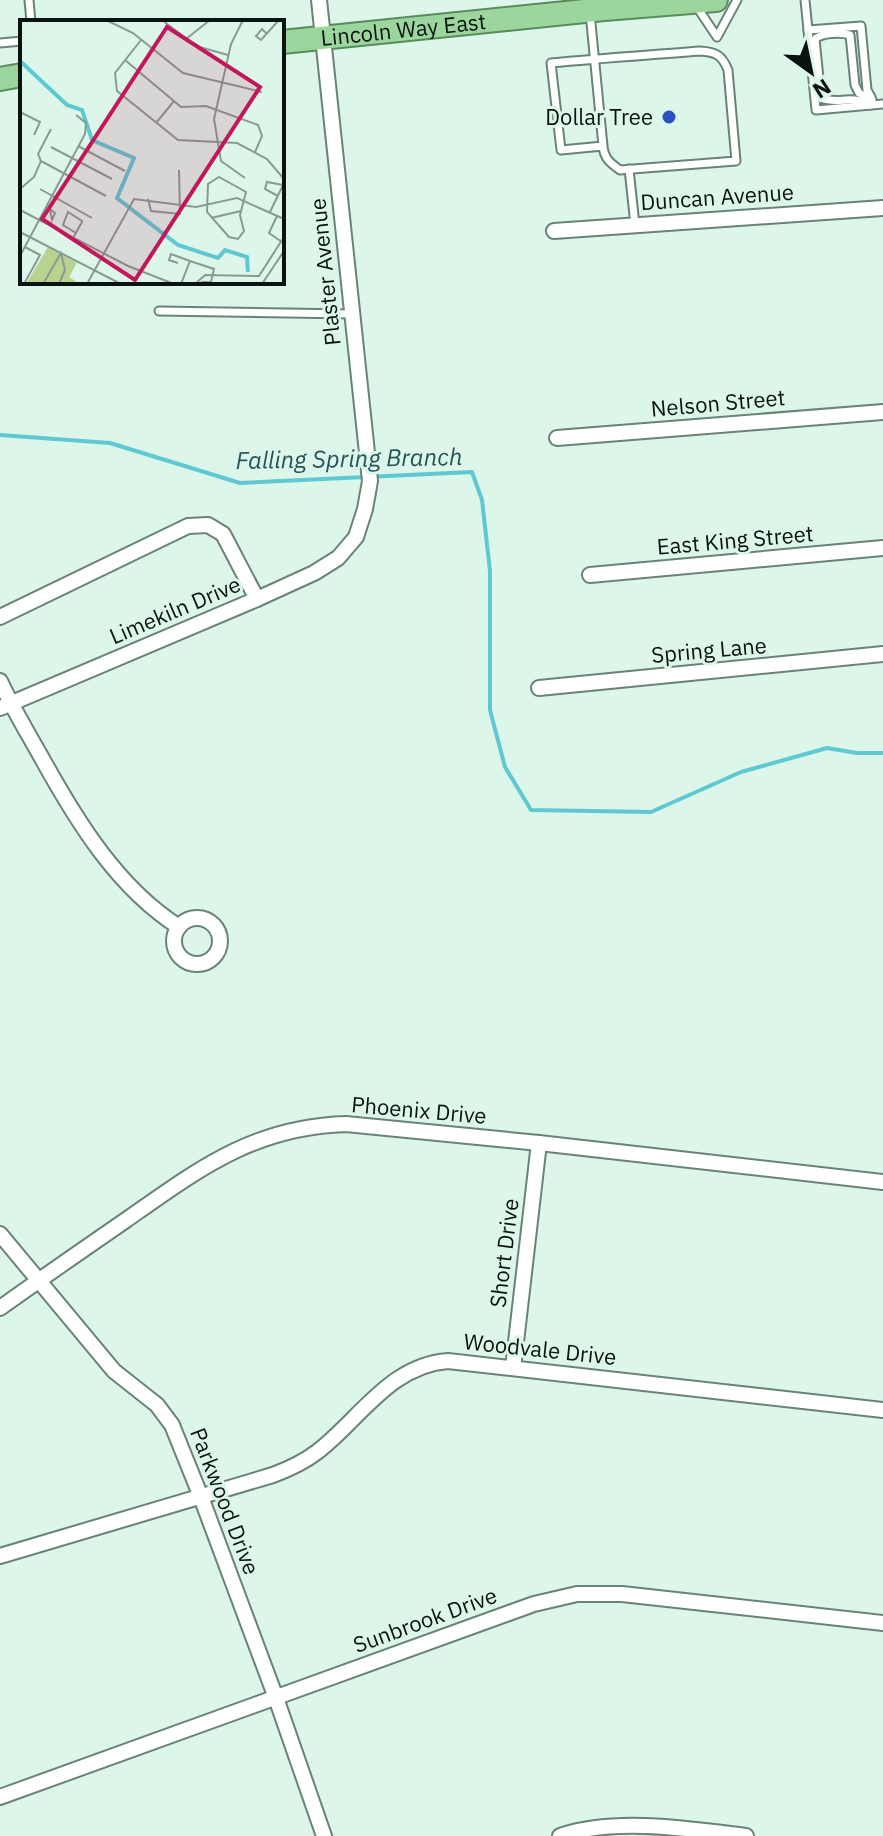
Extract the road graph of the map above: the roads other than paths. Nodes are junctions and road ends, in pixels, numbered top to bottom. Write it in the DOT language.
graph roads {
  1 [pos="29,0"];
  2 [pos="319,0"];
  3 [pos="737,0"];
  4 [pos="805,0"];
  5 [pos="705,1"];
  6 [pos="666,2"];
  7 [pos="640,3"];
  8 [pos="599,7"];
  9 [pos="31,20"];
  10 [pos="808,30"];
  11 [pos="717,37"];
  12 [pos="322,38"];
  13 [pos="20,41"];
  14 [pos="284,42"];
  15 [pos="0,43"];
  16 [pos="718,55"];
  17 [pos="595,59"];
  18 [pos="20,75"];
  19 [pos="0,79"];
  20 [pos="876,104"];
  21 [pos="603,146"];
  22 [pos="629,169"];
  23 [pos="883,208"];
  24 [pos="635,225"];
  25 [pos="554,231"];
  26 [pos="159,311"];
  27 [pos="352,314"];
  28 [pos="883,412"];
  29 [pos="557,438"];
  30 [pos="356,537"];
  31 [pos="883,548"];
  32 [pos="590,575"];
  33 [pos="257,599"];
  34 [pos="0,617"];
  35 [pos="883,654"];
  36 [pos="0,681"];
  37 [pos="539,688"];
  38 [pos="5,706"];
  39 [pos="179,927"];
  40 [pos="539,1143"];
  41 [pos="883,1182"];
  42 [pos="0,1234"];
  43 [pos="38,1281"];
  44 [pos="0,1308"];
  45 [pos="513,1368"];
  46 [pos="883,1410"];
  47 [pos="201,1497"];
  48 [pos="0,1556"];
  49 [pos="883,1623"];
  50 [pos="276,1698"];
  51 [pos="0,1797"];
  52 [pos="700,1833"];
  53 [pos="324,1836"];
  54 [pos="560,1836"];
  55 [pos="746,1836"];
  1 -- 9 [label="lane"];
  2 -- 12 [label="street, Plaster Avenue"];
  3 -- 11 [label="lane"];
  4 -- 10 [label="lane"];
  5 -- 6 [label="highway, Lincoln Way East"];
  5 -- 11 [label="lane"];
  6 -- 7 [label="highway, Lincoln Way East"];
  7 -- 8 [label="highway, Lincoln Way East"];
  8 -- 12 [label="highway, Lincoln Way East"];
  8 -- 17 [label="lane"];
  10 -- 20 [label="lane"];
  10 -- 20 [label="lane"];
  11 -- 16 [label="lane"];
  12 -- 14 [label="highway, Lincoln Way East"];
  12 -- 27 [label="street, Plaster Avenue"];
  13 -- 15 [label="lane"];
  16 -- 17 [label="lane"];
  16 -- 22 [label="lane"];
  17 -- 21 [label="lane"];
  17 -- 21 [label="lane"];
  18 -- 19 [label="highway"];
  20 -- 20 [label="lane"];
  21 -- 22 [label="lane"];
  22 -- 24 [label="lane"];
  23 -- 24 [label="street, Duncan Avenue"];
  24 -- 25 [label="street, Duncan Avenue"];
  26 -- 27 [label="lane"];
  27 -- 30 [label="street, Plaster Avenue"];
  28 -- 29 [label="street, Nelson Street"];
  30 -- 33 [label="street, Limekiln Drive"];
  31 -- 32 [label="street, East King Street"];
  33 -- 34 [label="street"];
  33 -- 38 [label="street, Limekiln Drive"];
  35 -- 37 [label="street, Spring Lane"];
  36 -- 38 [label="street"];
  38 -- 39 [label="street"];
  40 -- 41 [label="street, Phoenix Drive"];
  40 -- 43 [label="street, Phoenix Drive"];
  40 -- 45 [label="street, Short Drive"];
  42 -- 43 [label="street, Parkwood Drive"];
  43 -- 44 [label="street, Phoenix Drive"];
  43 -- 47 [label="street, Parkwood Drive"];
  45 -- 46 [label="street, Woodvale Drive"];
  45 -- 47 [label="street, Woodvale Drive"];
  47 -- 48 [label="street, Woodvale Drive"];
  47 -- 50 [label="street, Parkwood Drive"];
  49 -- 50 [label="street, Sunbrook Drive"];
  50 -- 51 [label="street, Sunbrook Drive"];
  50 -- 53 [label="street, Parkwood Drive"];
  52 -- 54 [label="street"];
  52 -- 55 [label="street"];
}
